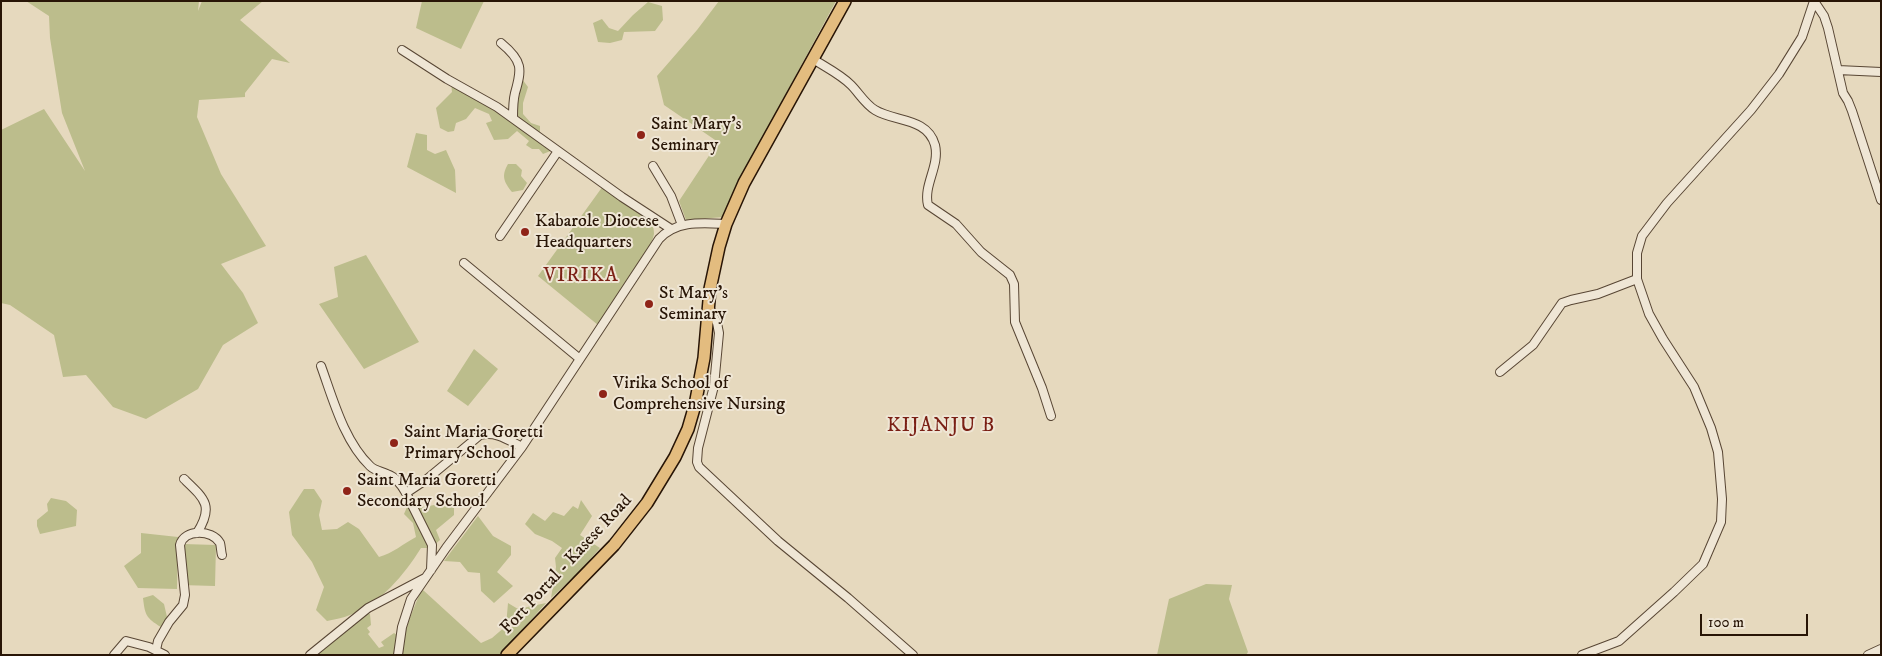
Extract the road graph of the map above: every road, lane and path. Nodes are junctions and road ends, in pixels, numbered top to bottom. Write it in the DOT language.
graph roads {
  1 [pos="845,1"];
  2 [pos="1814,1"];
  3 [pos="501,44"];
  4 [pos="402,50"];
  5 [pos="813,59"];
  6 [pos="1838,70"];
  7 [pos="1881,72"];
  8 [pos="513,118"];
  9 [pos="558,151"];
  10 [pos="653,166"];
  11 [pos="1881,200"];
  12 [pos="726,224"];
  13 [pos="682,225"];
  14 [pos="671,229"];
  15 [pos="500,236"];
  16 [pos="464,263"];
  17 [pos="1636,279"];
  18 [pos="708,305"];
  19 [pos="580,359"];
  20 [pos="321,366"];
  21 [pos="1500,372"];
  22 [pos="1051,416"];
  23 [pos="522,447"];
  24 [pos="184,480"];
  25 [pos="406,492"];
  26 [pos="197,533"];
  27 [pos="432,545"];
  28 [pos="446,548"];
  29 [pos="222,555"];
  30 [pos="431,570"];
  31 [pos="425,578"];
  32 [pos="1881,649"];
  33 [pos="156,650"];
  34 [pos="114,655"];
  35 [pos="164,655"];
  36 [pos="310,655"];
  37 [pos="398,655"];
  38 [pos="507,655"];
  39 [pos="913,655"];
  40 [pos="1582,655"];
  41 [pos="1868,655"];
  1 -- 5 [label="highway, Fort Portal - Kasese Road"];
  2 -- 6 [label="street"];
  2 -- 17 [label="street"];
  3 -- 8 [label="street"];
  4 -- 8 [label="street"];
  5 -- 12 [label="highway, Fort Portal - Kasese Road"];
  5 -- 22 [label="street"];
  6 -- 7 [label="street"];
  6 -- 11 [label="street"];
  8 -- 9 [label="street"];
  9 -- 14 [label="street"];
  9 -- 15 [label="street"];
  10 -- 13 [label="street"];
  12 -- 13 [label="street"];
  12 -- 18 [label="highway, Fort Portal - Kasese Road"];
  13 -- 14 [label="street"];
  14 -- 19 [label="street"];
  16 -- 19 [label="street"];
  17 -- 21 [label="street"];
  17 -- 40 [label="street"];
  18 -- 38 [label="highway, Fort Portal - Kasese Road"];
  18 -- 39 [label="street"];
  19 -- 23 [label="street"];
  20 -- 25 [label="street"];
  23 -- 25 [label="street"];
  23 -- 28 [label="street"];
  24 -- 26 [label="street"];
  25 -- 27 [label="street"];
  26 -- 29 [label="street"];
  26 -- 33 [label="street"];
  27 -- 28 [label="street"];
  27 -- 30 [label="street"];
  28 -- 30 [label="street"];
  30 -- 31 [label="street"];
  31 -- 36 [label="street"];
  31 -- 37 [label="street"];
  32 -- 41 [label="street"];
  33 -- 34 [label="street"];
  33 -- 35 [label="street"];
}
